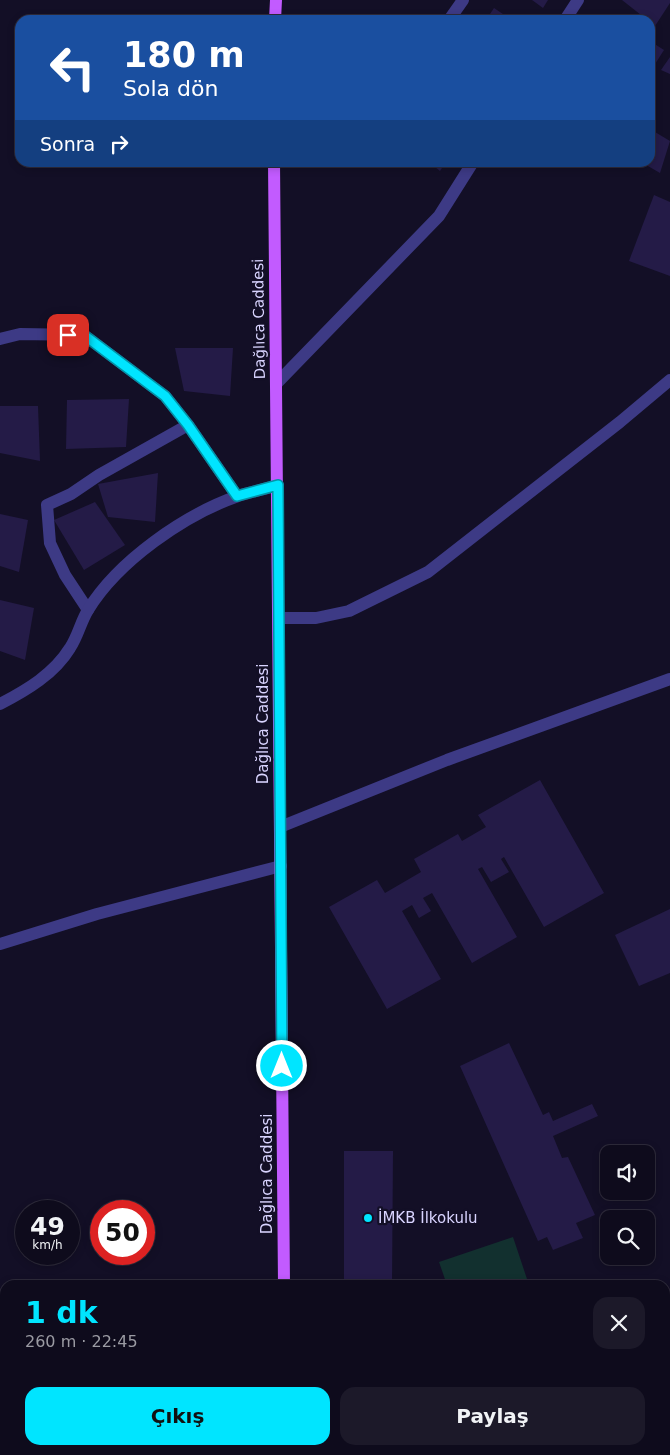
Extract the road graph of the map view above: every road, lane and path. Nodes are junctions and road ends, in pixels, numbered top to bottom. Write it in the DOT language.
graph roads {
  1 [pos="276,0"];
  2 [pos="463,0"];
  3 [pos="578,0"];
  4 [pos="276,15"];
  5 [pos="452,15"];
  6 [pos="568,15"];
  7 [pos="274,167"];
  8 [pos="471,167"];
  9 [pos="0,339"];
  10 [pos="670,380"];
  11 [pos="276,384"];
  12 [pos="188,425"];
  13 [pos="278,485"];
  14 [pos="237,496"];
  15 [pos="88,610"];
  16 [pos="279,618"];
  17 [pos="668,683"];
  18 [pos="0,704"];
  19 [pos="280,827"];
  20 [pos="281,866"];
  21 [pos="0,944"];
  22 [pos="284,1280"];
  1 -- 4 [label="main road"];
  2 -- 5 [label="street"];
  3 -- 6 [label="street"];
  7 -- 11 [label="main road, Dağlıca Caddesi"];
  8 -- 11 [label="street"];
  9 -- 12 [label="street"];
  10 -- 16 [label="street"];
  11 -- 13 [label="main road, Dağlıca Caddesi"];
  12 -- 14 [label="street"];
  12 -- 15 [label="street"];
  13 -- 14 [label="street"];
  13 -- 16 [label="main road, Dağlıca Caddesi"];
  14 -- 15 [label="street"];
  15 -- 18 [label="street"];
  16 -- 19 [label="main road, Dağlıca Caddesi"];
  17 -- 19 [label="street"];
  19 -- 20 [label="main road, Dağlıca Caddesi"];
  20 -- 21 [label="street"];
  20 -- 22 [label="main road, Dağlıca Caddesi"];
}
